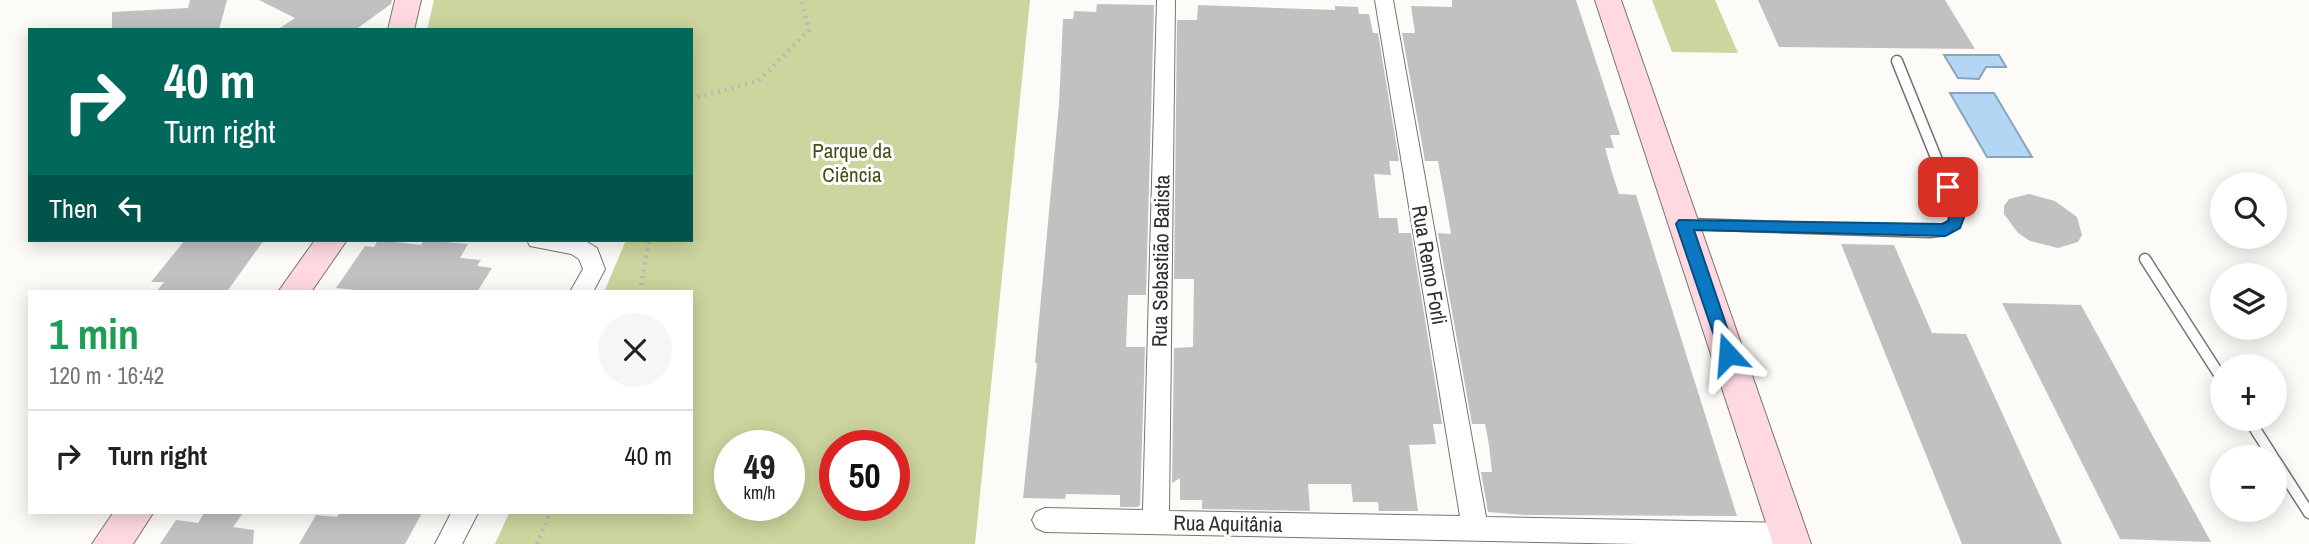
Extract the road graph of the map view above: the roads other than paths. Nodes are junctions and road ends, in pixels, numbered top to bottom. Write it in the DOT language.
graph roads {
  1 [pos="408,0"];
  2 [pos="1166,0"];
  3 [pos="1384,0"];
  4 [pos="1608,0"];
  5 [pos="401,28"];
  6 [pos="1897,61"];
  7 [pos="1684,224"];
  8 [pos="331,242"];
  9 [pos="551,242"];
  10 [pos="2145,259"];
  11 [pos="295,290"];
  12 [pos="583,290"];
  13 [pos="2210,360"];
  14 [pos="2287,478"];
  15 [pos="2309,513"];
  16 [pos="134,514"];
  17 [pos="464,514"];
  18 [pos="1045,520"];
  19 [pos="1156,523"];
  20 [pos="1475,530"];
  21 [pos="1790,539"];
  22 [pos="111,544"];
  23 [pos="448,544"];
  1 -- 5 [label="main road"];
  2 -- 19 [label="street, Rua Sebastião Batista"];
  3 -- 20 [label="street, Rua Remo Forli"];
  4 -- 7 [label="main road"];
  6 -- 7 [label="lane"];
  7 -- 21 [label="main road"];
  8 -- 11 [label="main road"];
  9 -- 12 [label="street"];
  10 -- 13 [label="lane"];
  14 -- 15 [label="lane"];
  16 -- 22 [label="main road"];
  17 -- 23 [label="street"];
  18 -- 19 [label="street, Rua Aquitânia"];
  19 -- 20 [label="street, Rua Aquitânia"];
  20 -- 21 [label="street, Rua Aquitânia"];
}
